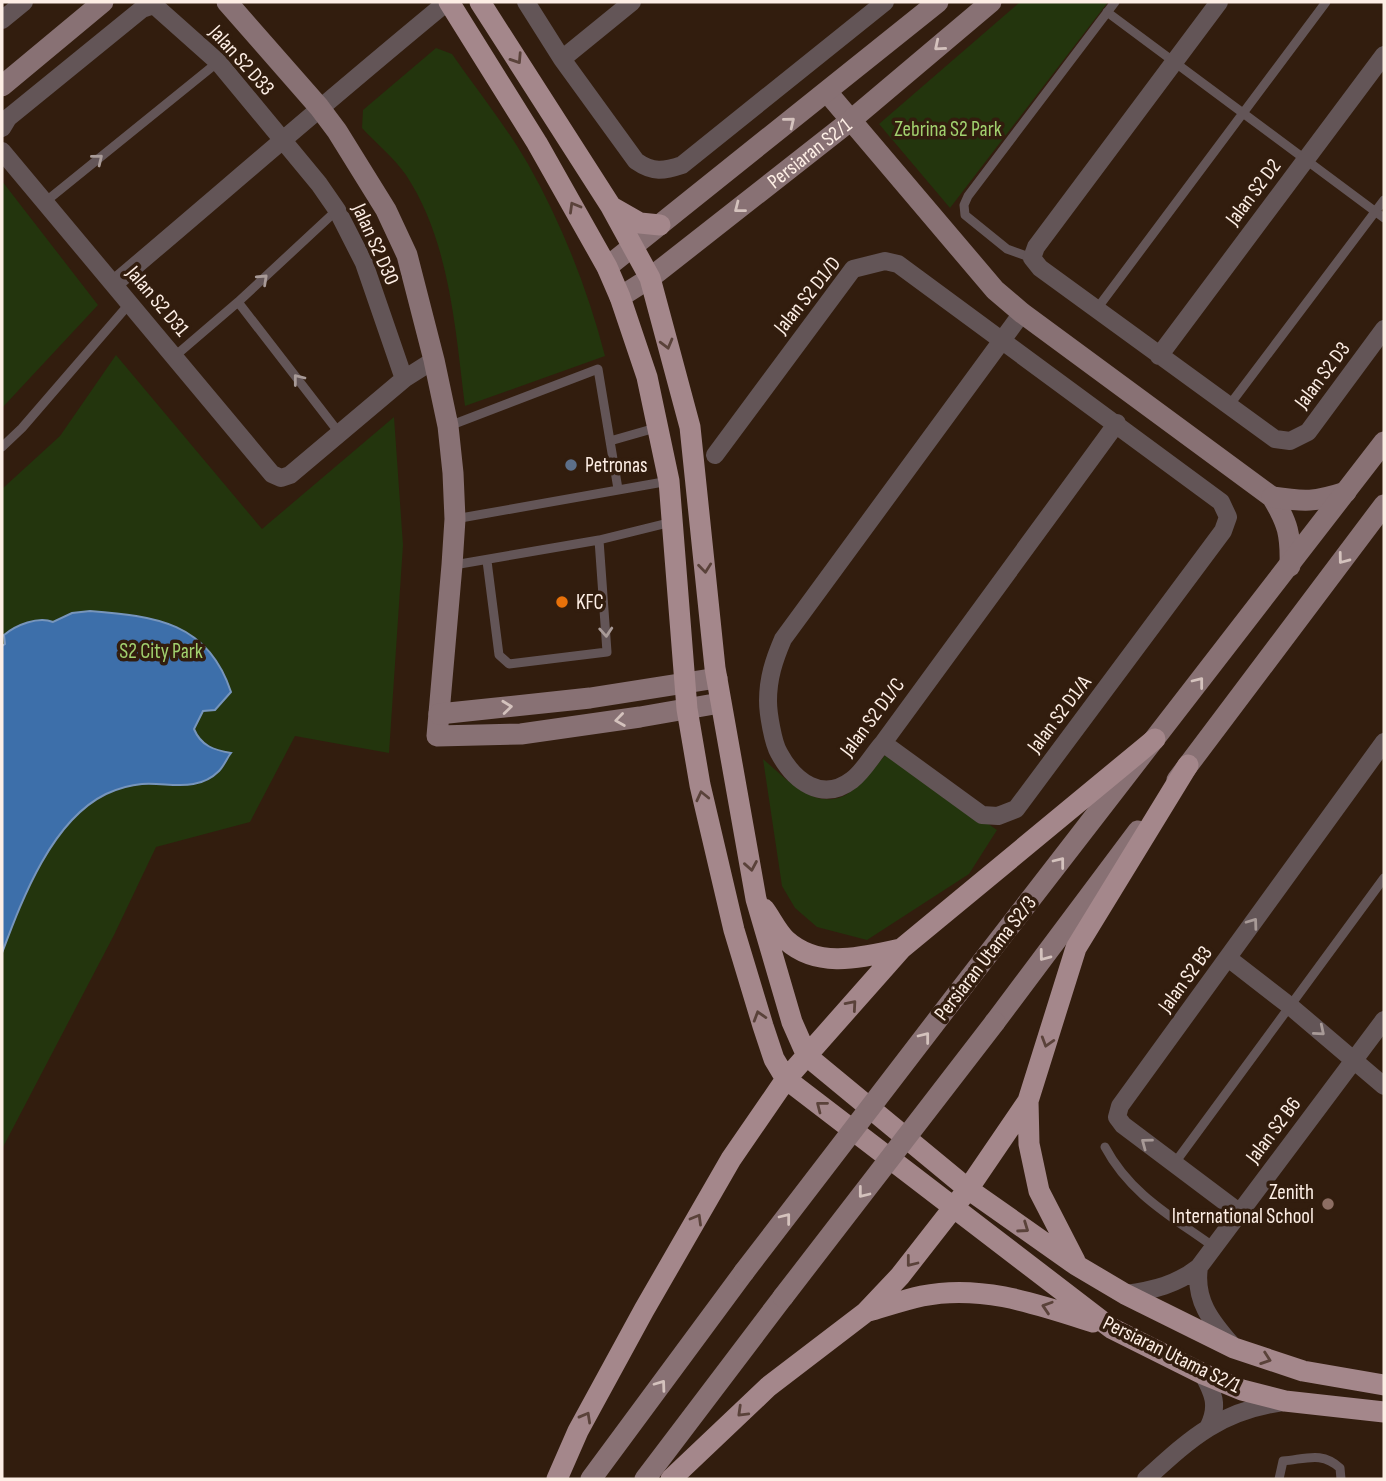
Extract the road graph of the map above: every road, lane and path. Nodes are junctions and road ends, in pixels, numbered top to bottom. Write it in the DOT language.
graph roads {
  1 [pos="24,2"];
  2 [pos="103,2"];
  3 [pos="227,2"];
  4 [pos="448,2"];
  5 [pos="480,2"];
  6 [pos="526,2"];
  7 [pos="632,2"];
  8 [pos="885,2"];
  9 [pos="937,2"];
  10 [pos="990,2"];
  11 [pos="1115,2"];
  12 [pos="1219,2"];
  13 [pos="1326,2"];
  14 [pos="1107,12"];
  15 [pos="2,20"];
  16 [pos="1384,55"];
  17 [pos="562,59"];
  18 [pos="218,62"];
  19 [pos="1174,62"];
  20 [pos="2,86"];
  21 [pos="827,92"];
  22 [pos="319,107"];
  23 [pos="1243,113"];
  24 [pos="850,121"];
  25 [pos="2,128"];
  26 [pos="282,142"];
  27 [pos="2,151"];
  28 [pos="1306,160"];
  29 [pos="1384,200"];
  30 [pos="45,202"];
  31 [pos="610,205"];
  32 [pos="337,210"];
  33 [pos="1380,214"];
  34 [pos="660,225"];
  35 [pos="634,247"];
  36 [pos="1032,258"];
  37 [pos="607,267"];
  38 [pos="650,278"];
  39 [pos="114,284"];
  40 [pos="620,297"];
  41 [pos="238,302"];
  42 [pos="130,303"];
  43 [pos="1096,310"];
  44 [pos="1022,313"];
  45 [pos="1384,329"];
  46 [pos="1002,340"];
  47 [pos="175,356"];
  48 [pos="1160,356"];
  49 [pos="435,360"];
  50 [pos="404,379"];
  51 [pos="1228,407"];
  52 [pos="1117,423"];
  53 [pos="448,426"];
  54 [pos="659,427"];
  55 [pos="340,433"];
  56 [pos="610,441"];
  57 [pos="1384,442"];
  58 [pos="2,447"];
  59 [pos="715,455"];
  60 [pos="669,481"];
  61 [pos="618,489"];
  62 [pos="1346,492"];
  63 [pos="1272,497"];
  64 [pos="1384,505"];
  65 [pos="1228,517"];
  66 [pos="454,519"];
  67 [pos="672,522"];
  68 [pos="599,540"];
  69 [pos="487,561"];
  70 [pos="452,565"];
  71 [pos="1290,566"];
  72 [pos="717,678"];
  73 [pos="685,683"];
  74 [pos="720,703"];
  75 [pos="687,709"];
  76 [pos="438,725"];
  77 [pos="1155,739"];
  78 [pos="1384,742"];
  79 [pos="883,743"];
  80 [pos="1188,765"];
  81 [pos="1384,877"];
  82 [pos="756,899"];
  83 [pos="901,949"];
  84 [pos="1228,958"];
  85 [pos="1290,1006"];
  86 [pos="1384,1020"];
  87 [pos="807,1056"];
  88 [pos="1354,1060"];
  89 [pos="786,1079"];
  90 [pos="1384,1086"];
  91 [pos="1028,1101"];
  92 [pos="1105,1147"];
  93 [pos="1174,1164"];
  94 [pos="968,1189"];
  95 [pos="953,1208"];
  96 [pos="1240,1213"];
  97 [pos="1214,1247"];
  98 [pos="1076,1265"];
  99 [pos="1199,1267"];
  100 [pos="1125,1294"];
  101 [pos="866,1312"];
  102 [pos="1111,1328"];
  103 [pos="1234,1348"];
  104 [pos="1203,1374"];
  105 [pos="1384,1385"];
  106 [pos="1285,1401"];
  107 [pos="1384,1412"];
  108 [pos="1209,1426"];
  109 [pos="557,1479"];
  110 [pos="592,1479"];
  111 [pos="645,1479"];
  112 [pos="671,1479"];
  113 [pos="1146,1479"];
  114 [pos="1279,1479"];
  115 [pos="1341,1479"];
  1 -- 15 [label="street"];
  2 -- 20 [label="street"];
  3 -- 22 [label="street"];
  4 -- 22 [label="street"];
  37 -- 4 [label="main road, one-way"];
  5 -- 31 [label="main road, one-way"];
  6 -- 17 [label="street"];
  7 -- 17 [label="street"];
  8 -- 17 [label="street"];
  9 -- 21 [label="street, Persiaran S2/1"];
  10 -- 24 [label="street, Persiaran S2/1, one-way"];
  11 -- 14 [label="lane"];
  12 -- 19 [label="street"];
  13 -- 23 [label="lane"];
  14 -- 19 [label="lane"];
  14 -- 36 [label="lane"];
  16 -- 28 [label="street, Jalan S2 D2"];
  18 -- 25 [label="street, Jalan S2 D33"];
  18 -- 26 [label="street, Jalan S2 D33"];
  30 -- 18 [label="lane, one-way"];
  19 -- 23 [label="lane"];
  19 -- 36 [label="street"];
  21 -- 24 [label="street"];
  34 -- 21 [label="street, Persiaran S2/1, one-way"];
  22 -- 26 [label="street"];
  22 -- 49 [label="street"];
  23 -- 28 [label="lane"];
  23 -- 43 [label="lane"];
  24 -- 38 [label="street, Persiaran S2/1, one-way"];
  24 -- 44 [label="street"];
  26 -- 32 [label="street, Jalan S2 D30"];
  26 -- 39 [label="street"];
  27 -- 30 [label="street, Jalan S2 D31"];
  28 -- 33 [label="lane"];
  28 -- 48 [label="street, Jalan S2 D2"];
  29 -- 33 [label="lane"];
  30 -- 39 [label="street, Jalan S2 D31"];
  31 -- 34 [label="main road"];
  31 -- 35 [label="main road"];
  41 -- 32 [label="lane, one-way"];
  32 -- 50 [label="street, Jalan S2 D30"];
  33 -- 51 [label="lane"];
  34 -- 35 [label="street, Persiaran S2/1"];
  35 -- 37 [label="street, Persiaran S2/1"];
  35 -- 38 [label="main road"];
  36 -- 43 [label="street"];
  37 -- 40 [label="main road"];
  38 -- 40 [label="street, Persiaran S2/1"];
  38 -- 72 [label="main road, one-way"];
  39 -- 42 [label="street, Jalan S2 D31"];
  40 -- 54 [label="main road"];
  41 -- 47 [label="lane"];
  55 -- 41 [label="lane, one-way"];
  42 -- 47 [label="street, Jalan S2 D31"];
  42 -- 58 [label="lane"];
  43 -- 48 [label="street"];
  44 -- 46 [label="street, Jalan S2 D1/C"];
  44 -- 63 [label="street"];
  45 -- 51 [label="street, Jalan S2 D3"];
  46 -- 52 [label="street, Jalan S2 D1/D"];
  46 -- 59 [label="street, Jalan S2 D1/D"];
  46 -- 79 [label="street, Jalan S2 D1/C"];
  47 -- 55 [label="street, Jalan S2 D31"];
  48 -- 51 [label="street"];
  49 -- 50 [label="street"];
  49 -- 53 [label="street"];
  50 -- 55 [label="street"];
  52 -- 65 [label="street, Jalan S2 D1/D"];
  52 -- 79 [label="street, Jalan S2 D1/C"];
  53 -- 56 [label="lane"];
  53 -- 66 [label="street"];
  54 -- 56 [label="lane"];
  54 -- 60 [label="main road"];
  56 -- 61 [label="lane"];
  57 -- 62 [label="street, Persiaran Utama S2/3"];
  60 -- 61 [label="lane"];
  60 -- 67 [label="main road"];
  61 -- 66 [label="lane"];
  62 -- 63 [label="street"];
  62 -- 71 [label="street, Persiaran Utama S2/3"];
  63 -- 71 [label="street"];
  64 -- 80 [label="street, one-way"];
  65 -- 79 [label="street, Jalan S2 D1/A"];
  66 -- 70 [label="street"];
  67 -- 68 [label="lane"];
  67 -- 73 [label="main road"];
  68 -- 69 [label="lane"];
  68 -- 69 [label="lane, one-way"];
  69 -- 70 [label="lane"];
  70 -- 76 [label="street"];
  77 -- 71 [label="street, Persiaran Utama S2/3, one-way"];
  72 -- 73 [label="street"];
  72 -- 74 [label="main road"];
  73 -- 75 [label="main road"];
  76 -- 73 [label="street, one-way"];
  74 -- 75 [label="street"];
  74 -- 82 [label="main road, one-way"];
  75 -- 76 [label="street, one-way"];
  89 -- 75 [label="main road, one-way"];
  77 -- 83 [label="main road"];
  110 -- 77 [label="street, Persiaran Utama S2/3, one-way, bridge"];
  84 -- 78 [label="street, Jalan S2 B3, one-way"];
  80 -- 91 [label="main road, one-way"];
  80 -- 111 [label="street, one-way, bridge"];
  81 -- 85 [label="lane"];
  82 -- 83 [label="main road"];
  82 -- 87 [label="main road"];
  87 -- 83 [label="main road, one-way"];
  84 -- 85 [label="street"];
  93 -- 84 [label="street, Jalan S2 B3, one-way"];
  85 -- 88 [label="street, one-way"];
  85 -- 93 [label="lane"];
  86 -- 88 [label="street, Jalan S2 B6"];
  87 -- 89 [label="main road"];
  87 -- 94 [label="main road, Persiaran Utama S2/1"];
  88 -- 90 [label="street"];
  88 -- 96 [label="street, Jalan S2 B6"];
  95 -- 89 [label="main road, Persiaran Utama S2/1, one-way"];
  109 -- 89 [label="main road, one-way"];
  91 -- 94 [label="main road"];
  91 -- 98 [label="main road"];
  92 -- 97 [label="lane"];
  93 -- 96 [label="street, Jalan S2 B3"];
  94 -- 95 [label="main road"];
  94 -- 98 [label="main road, Persiaran Utama S2/1, one-way"];
  95 -- 101 [label="main road, one-way"];
  95 -- 102 [label="main road, Persiaran Utama S2/1"];
  96 -- 97 [label="street, Jalan S2 B6"];
  97 -- 99 [label="street, Jalan S2 B6"];
  98 -- 100 [label="main road, Persiaran Utama S2/1"];
  99 -- 100 [label="street, Jalan S2 B6"];
  99 -- 103 [label="street"];
  100 -- 103 [label="main road, Persiaran Utama S2/1"];
  102 -- 101 [label="main road, one-way"];
  101 -- 112 [label="main road, one-way"];
  102 -- 104 [label="main road, Persiaran Utama S2/1"];
  103 -- 105 [label="main road, Persiaran Utama S2/1, one-way"];
  104 -- 106 [label="main road, Persiaran Utama S2/1"];
  104 -- 108 [label="street"];
  106 -- 107 [label="main road, Persiaran Utama S2/1"];
  106 -- 108 [label="street"];
  108 -- 113 [label="street"];
  114 -- 115 [label="lane"];
}
